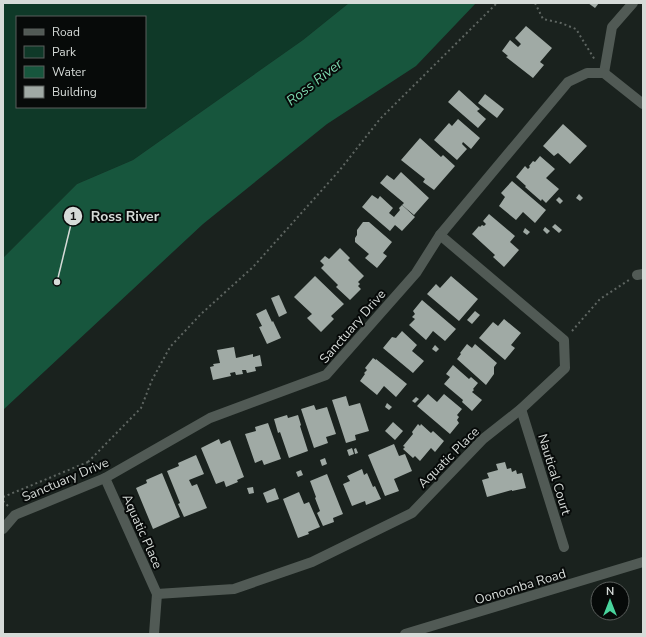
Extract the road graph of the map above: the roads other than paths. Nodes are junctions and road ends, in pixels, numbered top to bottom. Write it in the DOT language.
graph roads {
  1 [pos="633,3"];
  2 [pos="604,73"];
  3 [pos="643,104"];
  4 [pos="440,235"];
  5 [pos="521,409"];
  6 [pos="105,478"];
  7 [pos="3,529"];
  8 [pos="564,546"];
  9 [pos="643,562"];
  10 [pos="158,594"];
  11 [pos="431,630"];
  12 [pos="154,634"];
  13 [pos="405,634"];
  1 -- 2 [label="street"];
  2 -- 3 [label="street"];
  2 -- 4 [label="street, Sanctuary Drive"];
  4 -- 5 [label="street, Aquatic Place"];
  4 -- 6 [label="street, Sanctuary Drive"];
  5 -- 8 [label="street, Nautical Court"];
  5 -- 10 [label="street, Aquatic Place"];
  6 -- 7 [label="street, Sanctuary Drive"];
  6 -- 10 [label="street, Aquatic Place"];
  9 -- 11 [label="street, Oonoonba Road"];
  10 -- 12 [label="street"];
  11 -- 13 [label="street, Oonoonba Road"];
}
